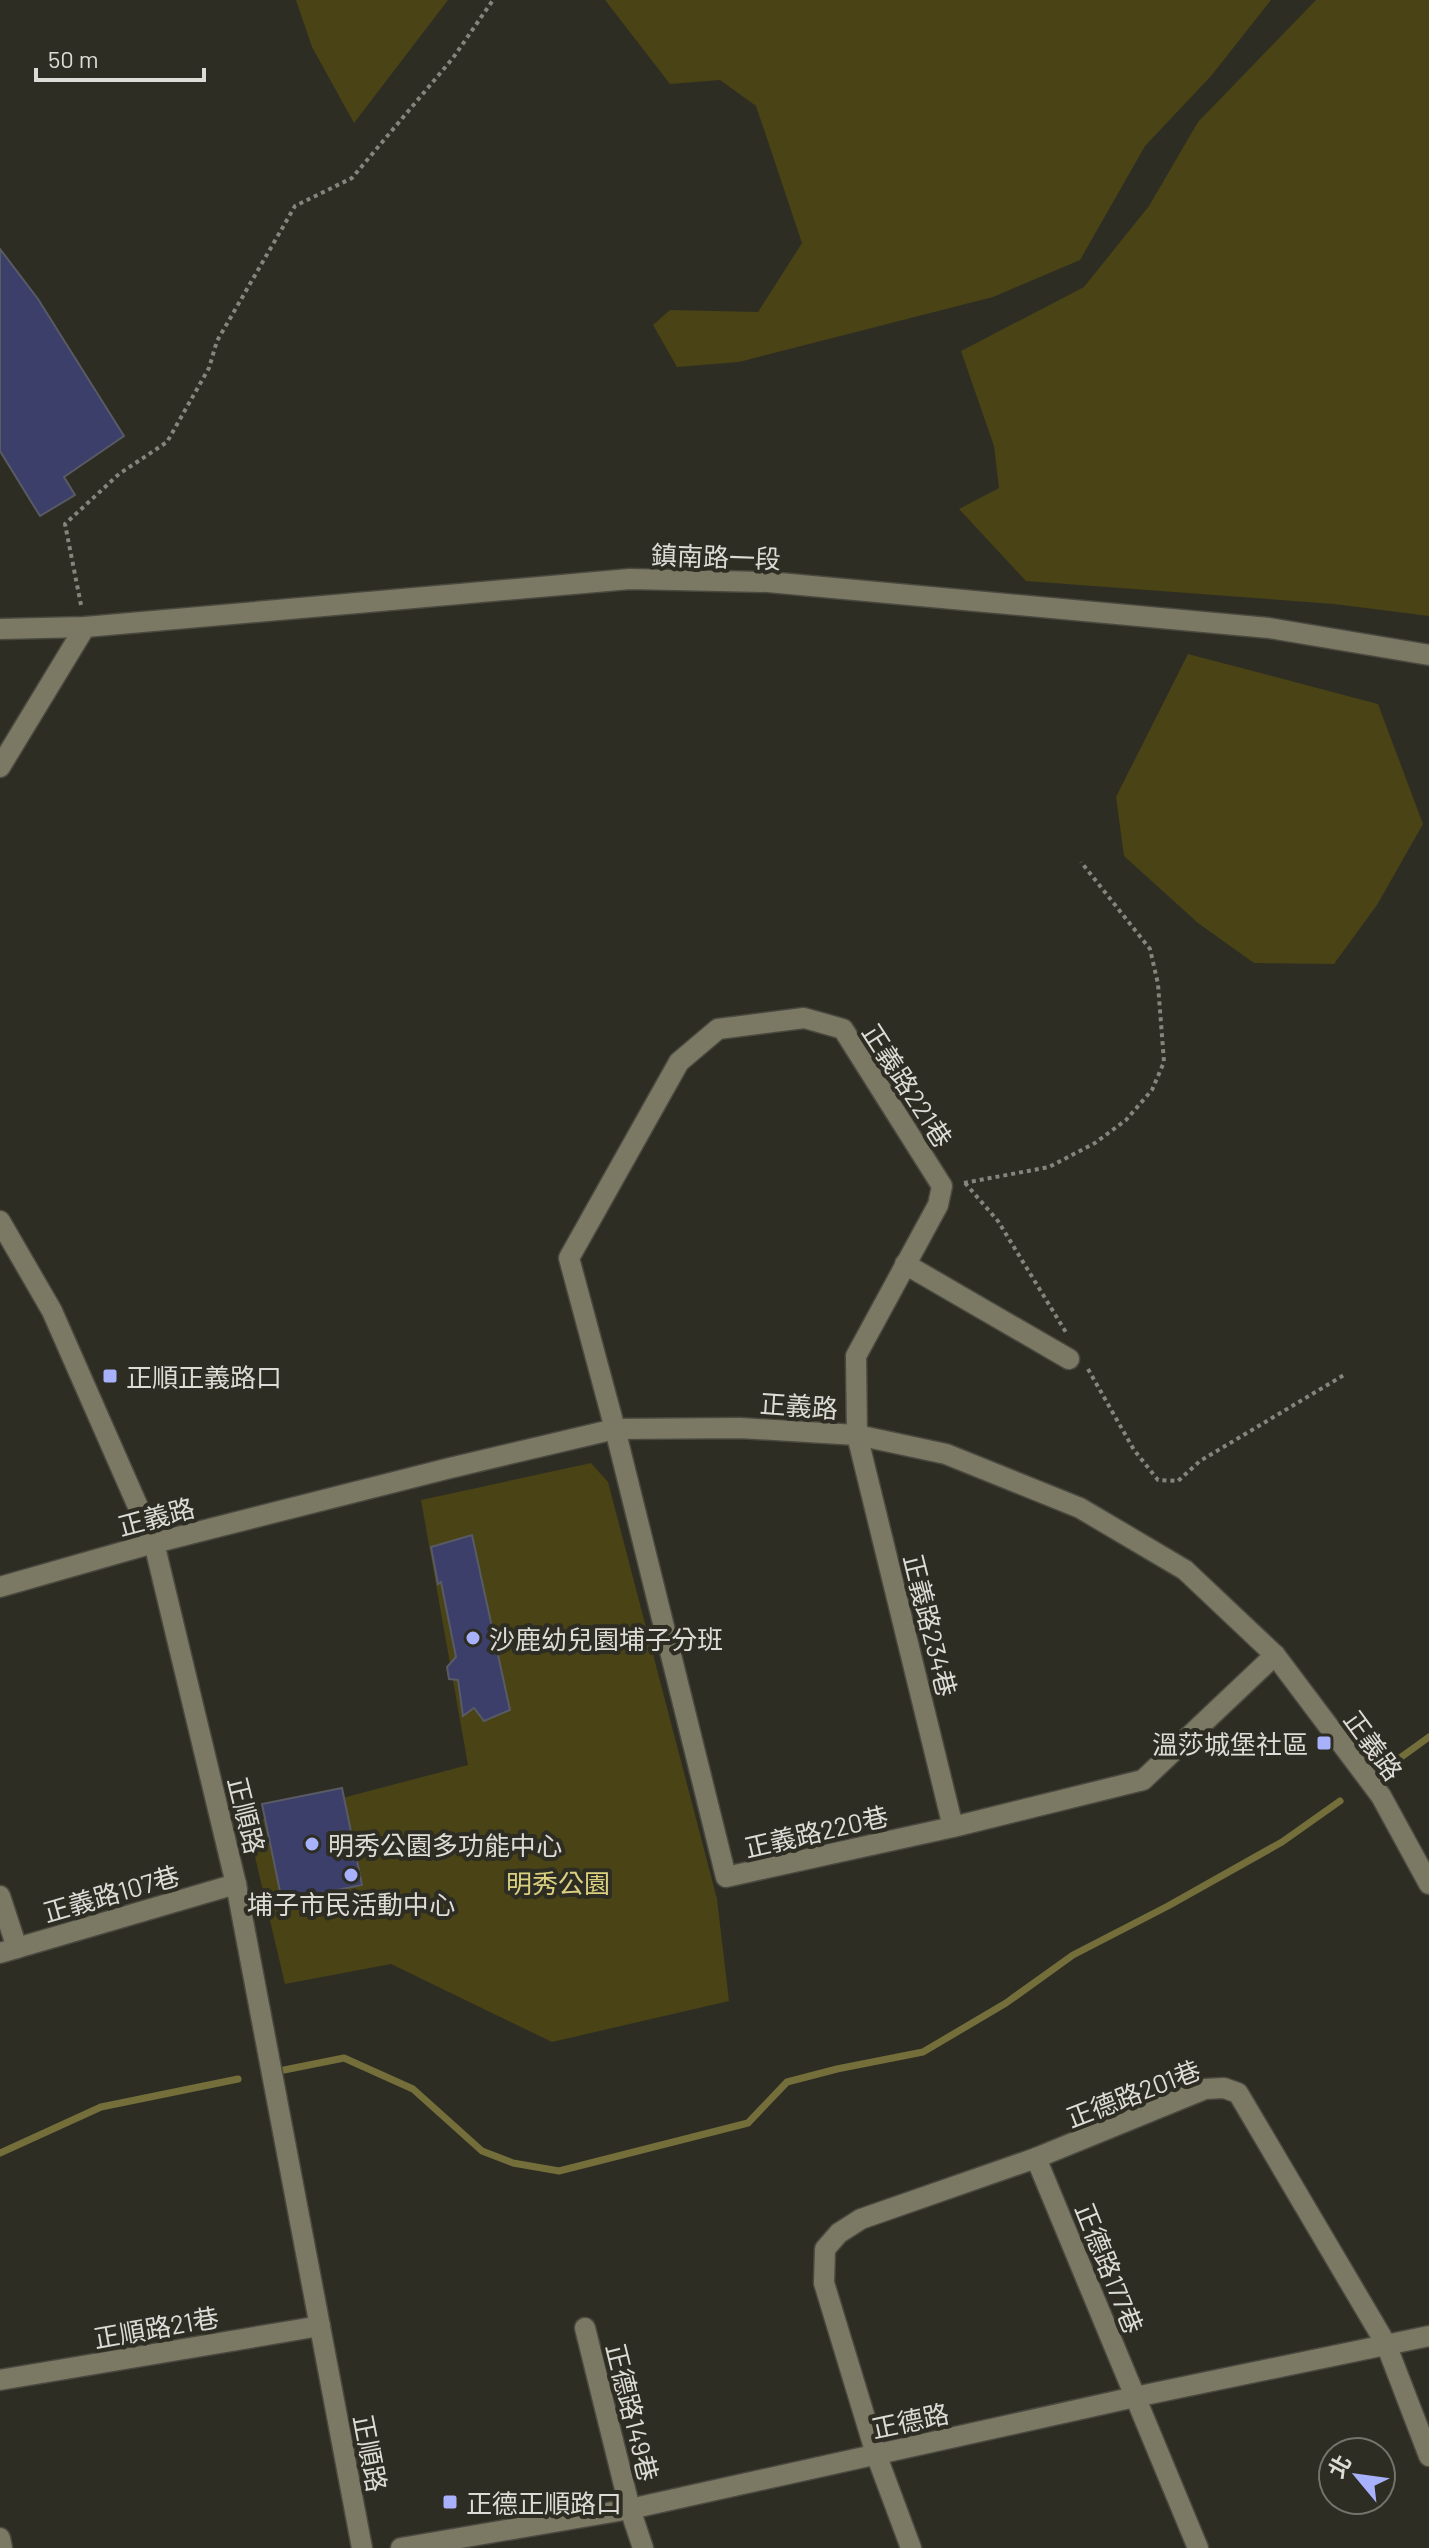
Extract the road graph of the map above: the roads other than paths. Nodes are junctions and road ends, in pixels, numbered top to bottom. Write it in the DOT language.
graph roads {
  1 [pos="85,627"];
  2 [pos="0,629"];
  3 [pos="1429,655"];
  4 [pos="0,767"];
  5 [pos="0,1221"];
  6 [pos="905,1264"];
  7 [pos="1070,1350"];
  8 [pos="615,1429"];
  9 [pos="857,1435"];
  10 [pos="154,1543"];
  11 [pos="0,1587"];
  12 [pos="1275,1655"];
  13 [pos="953,1827"];
  14 [pos="236,1884"];
  15 [pos="1429,1884"];
  16 [pos="0,1896"];
  17 [pos="8,1950"];
  18 [pos="1036,2158"];
  19 [pos="320,2326"];
  20 [pos="585,2328"];
  21 [pos="1429,2336"];
  22 [pos="1386,2344"];
  23 [pos="0,2380"];
  24 [pos="1135,2397"];
  25 [pos="876,2454"];
  26 [pos="1429,2456"];
  27 [pos="630,2509"];
  28 [pos="0,2538"];
  29 [pos="2,2548"];
  30 [pos="362,2548"];
  31 [pos="401,2548"];
  32 [pos="643,2548"];
  33 [pos="911,2548"];
  34 [pos="1198,2548"];
  1 -- 2 [label="street, 鎮南路一段"];
  1 -- 3 [label="street, 鎮南路一段"];
  1 -- 4 [label="street"];
  5 -- 10 [label="street, 正順路"];
  6 -- 7 [label="street"];
  6 -- 8 [label="street, 正義路221巷"];
  6 -- 9 [label="street, 正義路221巷"];
  8 -- 9 [label="street, 正義路"];
  8 -- 10 [label="street, 正義路"];
  8 -- 13 [label="street, 正義路220巷"];
  9 -- 12 [label="street, 正義路"];
  9 -- 13 [label="street, 正義路234巷"];
  10 -- 11 [label="street, 正義路"];
  10 -- 14 [label="street, 正順路"];
  12 -- 13 [label="street, 正義路220巷"];
  12 -- 15 [label="street, 正義路"];
  14 -- 17 [label="street, 正義路107巷"];
  14 -- 19 [label="street, 正順路"];
  16 -- 17 [label="street"];
  18 -- 22 [label="street, 正德路201巷"];
  18 -- 24 [label="street, 正德路177巷"];
  18 -- 25 [label="street, 正德路201巷"];
  19 -- 23 [label="street, 正順路21巷"];
  19 -- 30 [label="street, 正順路"];
  20 -- 27 [label="street, 正德路149巷"];
  21 -- 22 [label="street, 正德路"];
  22 -- 24 [label="street, 正德路"];
  22 -- 26 [label="street"];
  24 -- 25 [label="street, 正德路"];
  24 -- 34 [label="street, 正德路177巷"];
  25 -- 27 [label="street, 正德路"];
  25 -- 33 [label="street"];
  27 -- 31 [label="street, 正德路"];
  27 -- 32 [label="street, 正德路149巷"];
  28 -- 29 [label="street"];
}
